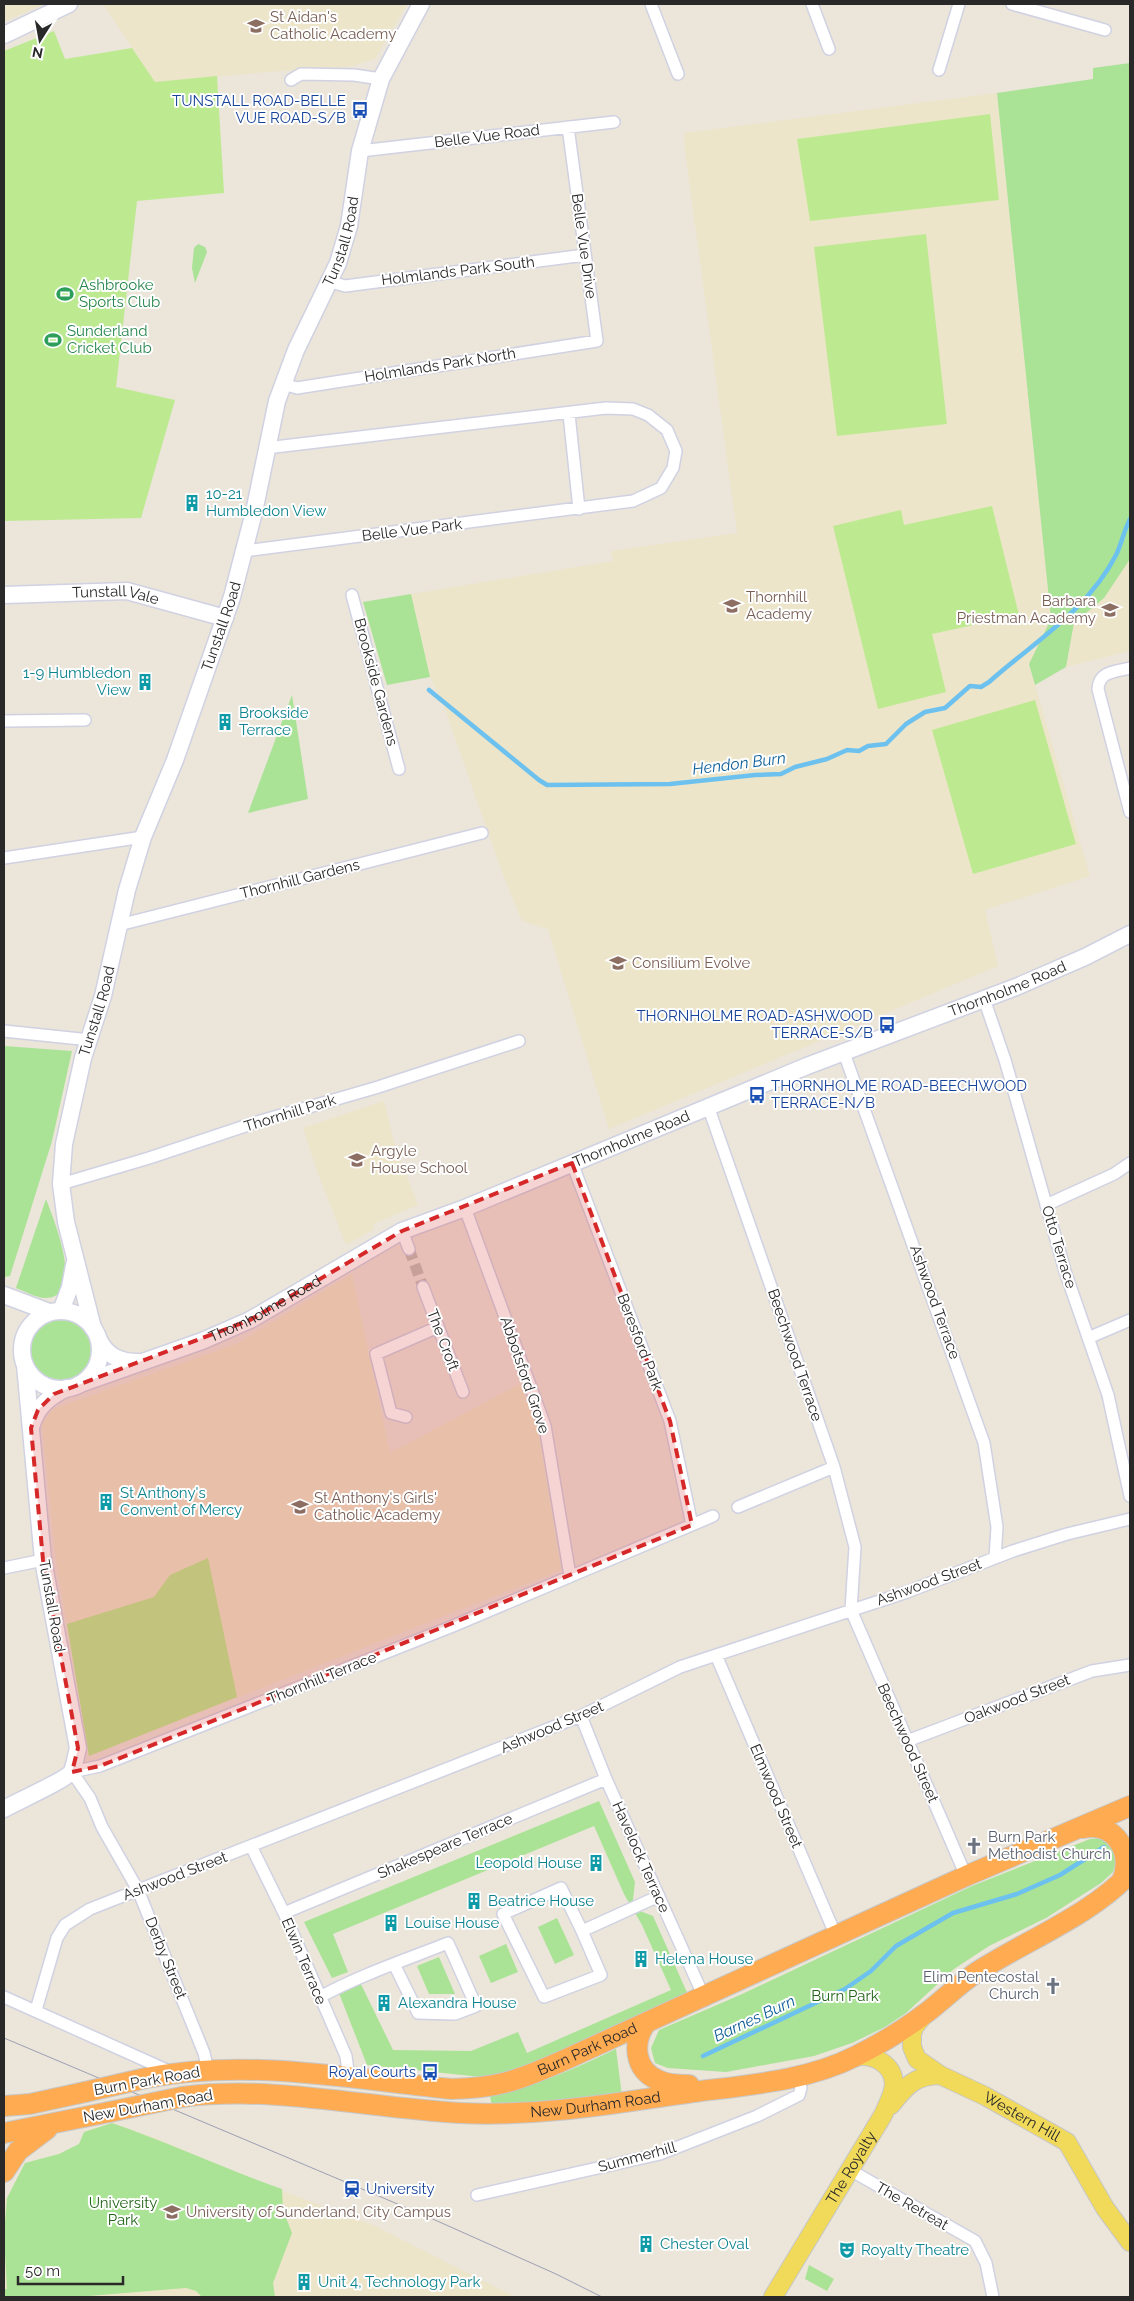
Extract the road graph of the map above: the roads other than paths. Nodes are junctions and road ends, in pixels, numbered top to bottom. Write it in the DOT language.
graph roads {
  1 [pos="68,4"];
  2 [pos="421,4"];
  3 [pos="651,4"];
  4 [pos="812,4"];
  5 [pos="959,4"];
  6 [pos="1012,4"];
  7 [pos="1043,8"];
  8 [pos="1105,30"];
  9 [pos="4,35"];
  10 [pos="829,49"];
  11 [pos="939,70"];
  12 [pos="678,74"];
  13 [pos="381,79"];
  14 [pos="291,80"];
  15 [pos="614,122"];
  16 [pos="568,127"];
  17 [pos="360,151"];
  18 [pos="585,255"];
  19 [pos="331,282"];
  20 [pos="596,341"];
  21 [pos="284,384"];
  22 [pos="569,414"];
  23 [pos="266,448"];
  24 [pos="579,509"];
  25 [pos="244,551"];
  26 [pos="4,595"];
  27 [pos="352,595"];
  28 [pos="225,618"];
  29 [pos="1130,668"];
  30 [pos="85,720"];
  31 [pos="4,721"];
  32 [pos="399,769"];
  33 [pos="1130,812"];
  34 [pos="482,833"];
  35 [pos="143,837"];
  36 [pos="4,858"];
  37 [pos="119,925"];
  38 [pos="1130,934"];
  39 [pos="984,999"];
  40 [pos="4,1031"];
  41 [pos="90,1040"];
  42 [pos="519,1042"];
  43 [pos="844,1053"];
  44 [pos="708,1106"];
  45 [pos="572,1163"];
  46 [pos="1130,1163"];
  47 [pos="60,1184"];
  48 [pos="1046,1205"];
  49 [pos="465,1208"];
  50 [pos="402,1230"];
  51 [pos="409,1249"];
  52 [pos="75,1258"];
  53 [pos="423,1287"];
  54 [pos="5,1295"];
  55 [pos="55,1312"];
  56 [pos="1130,1320"];
  57 [pos="438,1327"];
  58 [pos="96,1334"];
  59 [pos="24,1336"];
  60 [pos="1088,1338"];
  61 [pos="142,1362"];
  62 [pos="25,1365"];
  63 [pos="73,1386"];
  64 [pos="463,1392"];
  65 [pos="406,1417"];
  66 [pos="30,1438"];
  67 [pos="1125,1443"];
  68 [pos="834,1466"];
  69 [pos="1130,1496"];
  70 [pos="738,1507"];
  71 [pos="713,1516"];
  72 [pos="1130,1519"];
  73 [pos="692,1525"];
  74 [pos="995,1558"];
  75 [pos="43,1560"];
  76 [pos="4,1568"];
  77 [pos="570,1576"];
  78 [pos="851,1610"];
  79 [pos="716,1655"];
  80 [pos="1130,1666"];
  81 [pos="581,1716"];
  82 [pos="907,1741"];
  83 [pos="72,1772"];
  84 [pos="606,1779"];
  85 [pos="1130,1806"];
  86 [pos="4,1809"];
  87 [pos="1081,1828"];
  88 [pos="251,1846"];
  89 [pos="966,1876"];
  90 [pos="1126,1877"];
  91 [pos="138,1890"];
  92 [pos="659,1896"];
  93 [pos="284,1913"];
  94 [pos="582,1931"];
  95 [pos="836,1936"];
  96 [pos="394,1964"];
  97 [pos="4,1997"];
  98 [pos="704,1997"];
  99 [pos="320,1998"];
  100 [pos="36,2010"];
  101 [pos="924,2015"];
  102 [pos="646,2023"];
  103 [pos="854,2057"];
  104 [pos="208,2070"];
  105 [pos="172,2073"];
  106 [pos="940,2075"];
  107 [pos="798,2076"];
  108 [pos="349,2079"];
  109 [pos="724,2088"];
  110 [pos="4,2106"];
  111 [pos="883,2115"];
  112 [pos="60,2123"];
  113 [pos="4,2134"];
  114 [pos="850,2170"];
  115 [pos="4,2172"];
  116 [pos="477,2195"];
  117 [pos="1130,2242"];
  118 [pos="784,2278"];
  119 [pos="773,2297"];
  120 [pos="784,2297"];
  121 [pos="993,2297"];
  1 -- 9 [label="street"];
  2 -- 13 [label="street, Tunstall Road"];
  3 -- 12 [label="street"];
  4 -- 10 [label="street"];
  5 -- 11 [label="street"];
  6 -- 7 [label="street"];
  7 -- 8 [label="street"];
  13 -- 14 [label="street"];
  13 -- 17 [label="street, Tunstall Road"];
  15 -- 16 [label="street, Belle Vue Road"];
  16 -- 17 [label="street, Belle Vue Road"];
  16 -- 18 [label="street, Belle Vue Drive"];
  17 -- 19 [label="street, Tunstall Road"];
  18 -- 19 [label="street, Holmlands Park South"];
  18 -- 20 [label="street, Belle Vue Drive"];
  19 -- 21 [label="street, Tunstall Road"];
  20 -- 21 [label="street, Holmlands Park North"];
  21 -- 23 [label="street, Tunstall Road"];
  22 -- 23 [label="street"];
  22 -- 24 [label="street"];
  22 -- 24 [label="street"];
  23 -- 25 [label="street, Tunstall Road"];
  24 -- 25 [label="street, Belle Vue Park"];
  25 -- 28 [label="street, Tunstall Road"];
  26 -- 28 [label="street, Tunstall Vale"];
  27 -- 32 [label="street, Brookside Gardens"];
  28 -- 35 [label="street, Tunstall Road"];
  29 -- 33 [label="street"];
  30 -- 31 [label="street"];
  34 -- 37 [label="street, Thornhill Gardens"];
  35 -- 36 [label="street"];
  35 -- 37 [label="street, Tunstall Road"];
  37 -- 41 [label="street, Tunstall Road"];
  38 -- 39 [label="street, Thornholme Road"];
  39 -- 43 [label="street, Thornholme Road"];
  39 -- 48 [label="street, Otto Terrace"];
  40 -- 41 [label="street"];
  41 -- 47 [label="street, Tunstall Road"];
  42 -- 47 [label="street, Thornhill Park"];
  43 -- 44 [label="street, Thornholme Road"];
  43 -- 74 [label="street, Ashwood Terrace"];
  44 -- 45 [label="street, Thornholme Road"];
  44 -- 68 [label="street, Beechwood Terrace"];
  45 -- 49 [label="street, Thornholme Road"];
  45 -- 73 [label="street, Beresford Park"];
  46 -- 48 [label="street"];
  47 -- 52 [label="street, Tunstall Road"];
  48 -- 60 [label="street, Otto Terrace"];
  49 -- 50 [label="street, Thornholme Road"];
  49 -- 77 [label="street, Abbotsford Grove"];
  50 -- 51 [label="street"];
  50 -- 61 [label="street, Thornholme Road"];
  52 -- 55 [label="street, Tunstall Road"];
  52 -- 58 [label="street, Tunstall Road"];
  53 -- 57 [label="street, The Croft"];
  54 -- 55 [label="street"];
  54 -- 59 [label="street"];
  55 -- 58 [label="street"];
  55 -- 59 [label="street"];
  56 -- 60 [label="street"];
  57 -- 64 [label="street, The Croft"];
  57 -- 65 [label="street"];
  58 -- 61 [label="street, Thornholme Road"];
  58 -- 63 [label="street"];
  59 -- 62 [label="street"];
  60 -- 67 [label="street, Otto Terrace"];
  61 -- 63 [label="street, Thornholme Road"];
  62 -- 63 [label="street"];
  62 -- 66 [label="street, Tunstall Road"];
  63 -- 66 [label="street, Tunstall Road"];
  66 -- 75 [label="street, Tunstall Road"];
  67 -- 69 [label="street, Otto Terrace"];
  68 -- 70 [label="street"];
  68 -- 78 [label="street, Beechwood Terrace"];
  71 -- 73 [label="street, Thornhill Terrace"];
  72 -- 74 [label="street, Ashwood Street"];
  73 -- 77 [label="street, Thornhill Terrace"];
  74 -- 78 [label="street, Ashwood Street"];
  75 -- 76 [label="street"];
  75 -- 83 [label="street, Tunstall Road"];
  77 -- 83 [label="street, Thornhill Terrace"];
  78 -- 79 [label="street, Ashwood Street"];
  78 -- 82 [label="street, Beechwood Street"];
  79 -- 81 [label="street, Ashwood Street"];
  79 -- 95 [label="street, Elmwood Street"];
  80 -- 82 [label="street, Oakwood Street"];
  81 -- 84 [label="street, Havelock Terrace"];
  81 -- 88 [label="street, Ashwood Street"];
  82 -- 89 [label="street, Beechwood Street"];
  83 -- 86 [label="street"];
  83 -- 91 [label="street, Derby Street"];
  84 -- 92 [label="street, Havelock Terrace"];
  84 -- 93 [label="street, Shakespeare Terrace"];
  85 -- 87 [label="highway, Burn Park Road"];
  87 -- 89 [label="highway, Burn Park Road"];
  87 -- 90 [label="highway"];
  88 -- 91 [label="street, Ashwood Street"];
  88 -- 93 [label="street, Elwin Terrace"];
  89 -- 95 [label="highway, Burn Park Road"];
  90 -- 101 [label="highway, New Durham Road"];
  91 -- 100 [label="street, Ashwood Street"];
  91 -- 104 [label="street, Derby Street"];
  92 -- 94 [label="street"];
  92 -- 98 [label="street, Havelock Terrace"];
  93 -- 99 [label="street, Elwin Terrace"];
  94 -- 94 [label="street"];
  95 -- 98 [label="highway, Burn Park Road"];
  96 -- 96 [label="street"];
  96 -- 99 [label="street"];
  97 -- 100 [label="street"];
  98 -- 102 [label="highway, Burn Park Road"];
  99 -- 108 [label="street, Elwin Terrace"];
  100 -- 105 [label="street"];
  101 -- 103 [label="highway, New Durham Road"];
  101 -- 106 [label="main road, Western Hill"];
  102 -- 108 [label="highway, Burn Park Road"];
  102 -- 109 [label="highway"];
  103 -- 107 [label="highway, New Durham Road"];
  103 -- 111 [label="main road, The Royalty"];
  104 -- 105 [label="highway, Burn Park Road"];
  104 -- 108 [label="highway, Burn Park Road"];
  105 -- 110 [label="highway, Burn Park Road, bridge"];
  106 -- 111 [label="main road"];
  106 -- 117 [label="main road, Western Hill"];
  107 -- 109 [label="highway, New Durham Road"];
  107 -- 116 [label="street, Summerhill"];
  109 -- 112 [label="highway, New Durham Road, bridge"];
  111 -- 114 [label="main road, The Royalty"];
  112 -- 113 [label="highway, New Durham Road"];
  112 -- 115 [label="highway"];
  114 -- 118 [label="main road, The Royalty"];
  114 -- 121 [label="street, The Retreat"];
  118 -- 119 [label="main road, The Royalty"];
  118 -- 120 [label="main road"];
}
